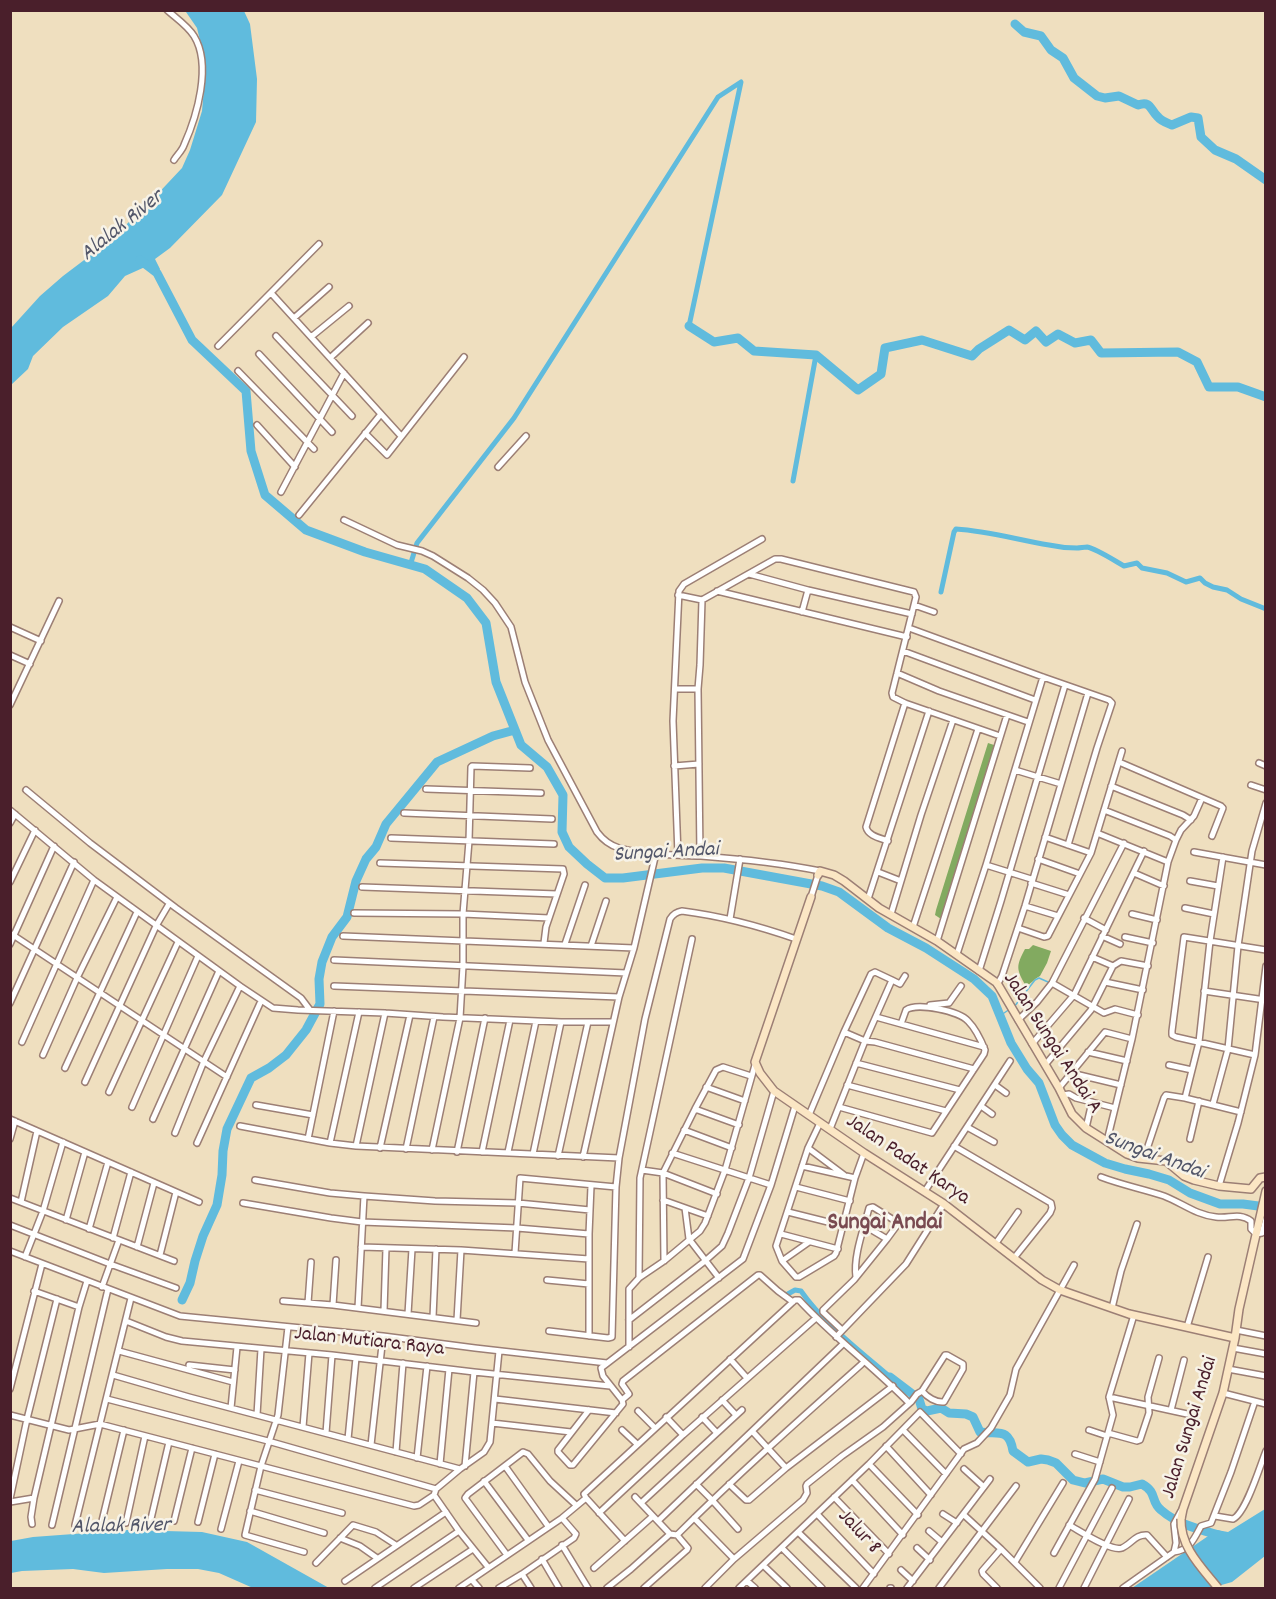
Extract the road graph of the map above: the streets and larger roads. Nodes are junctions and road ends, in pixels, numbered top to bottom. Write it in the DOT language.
graph roads {
  1 [pos="167,10"];
  2 [pos="178,155"];
  3 [pos="319,244"];
  4 [pos="329,287"];
  5 [pos="271,293"];
  6 [pos="349,306"];
  7 [pos="294,318"];
  8 [pos="368,323"];
  9 [pos="276,336"];
  10 [pos="311,337"];
  11 [pos="218,346"];
  12 [pos="259,354"];
  13 [pos="465,357"];
  14 [pos="330,358"];
  15 [pos="238,371"];
  16 [pos="344,373"];
  17 [pos="381,414"];
  18 [pos="352,416"];
  19 [pos="257,425"];
  20 [pos="332,432"];
  21 [pos="365,434"];
  22 [pos="401,436"];
  23 [pos="526,436"];
  24 [pos="314,449"];
  25 [pos="295,467"];
  26 [pos="498,467"];
  27 [pos="281,492"];
  28 [pos="299,515"];
  29 [pos="344,520"];
  30 [pos="762,539"];
  31 [pos="749,574"];
  32 [pos="808,590"];
  33 [pos="717,591"];
  34 [pos="678,595"];
  35 [pos="702,600"];
  36 [pos="59,601"];
  37 [pos="914,605"];
  38 [pos="802,612"];
  39 [pos="934,612"];
  40 [pos="912,614"];
  41 [pos="10,627"];
  42 [pos="909,628"];
  43 [pos="906,637"];
  44 [pos="41,641"];
  45 [pos="903,651"];
  46 [pos="10,655"];
  47 [pos="30,664"];
  48 [pos="897,673"];
  49 [pos="1043,677"];
  50 [pos="10,683"];
  51 [pos="1065,685"];
  52 [pos="19,687"];
  53 [pos="675,688"];
  54 [pos="698,689"];
  55 [pos="1088,693"];
  56 [pos="1035,700"];
  57 [pos="905,704"];
  58 [pos="10,705"];
  59 [pos="929,711"];
  60 [pos="1006,715"];
  61 [pos="953,720"];
  62 [pos="1028,722"];
  63 [pos="978,729"];
  64 [pos="1000,736"];
  65 [pos="1122,751"];
  66 [pos="1119,762"];
  67 [pos="699,764"];
  68 [pos="674,766"];
  69 [pos="530,768"];
  70 [pos="1015,770"];
  71 [pos="1038,777"];
  72 [pos="1061,784"];
  73 [pos="1251,785"];
  74 [pos="1111,786"];
  75 [pos="426,789"];
  76 [pos="26,790"];
  77 [pos="1266,790"];
  78 [pos="470,791"];
  79 [pos="541,793"];
  80 [pos="1202,798"];
  81 [pos="1266,803"];
  82 [pos="1104,810"];
  83 [pos="13,812"];
  84 [pos="404,813"];
  85 [pos="470,816"];
  86 [pos="552,819"];
  87 [pos="1191,820"];
  88 [pos="10,824"];
  89 [pos="35,830"];
  90 [pos="1097,833"];
  91 [pos="1258,835"];
  92 [pos="1212,836"];
  93 [pos="1044,837"];
  94 [pos="1266,837"];
  95 [pos="391,838"];
  96 [pos="1176,840"];
  97 [pos="469,841"];
  98 [pos="888,841"];
  99 [pos="1124,843"];
  100 [pos="554,844"];
  101 [pos="1068,845"];
  102 [pos="54,846"];
  103 [pos="1144,851"];
  104 [pos="1194,852"];
  105 [pos="656,853"];
  106 [pos="1091,853"];
  107 [pos="678,855"];
  108 [pos="700,856"];
  109 [pos="1222,857"];
  110 [pos="1038,859"];
  111 [pos="74,862"];
  112 [pos="1168,862"];
  113 [pos="1251,862"];
  114 [pos="380,863"];
  115 [pos="740,863"];
  116 [pos="986,865"];
  117 [pos="1266,865"];
  118 [pos="467,866"];
  119 [pos="878,872"];
  120 [pos="1009,872"];
  121 [pos="819,873"];
  122 [pos="1134,873"];
  123 [pos="1080,874"];
  124 [pos="94,880"];
  125 [pos="1190,880"];
  126 [pos="901,881"];
  127 [pos="1031,881"];
  128 [pos="10,882"];
  129 [pos="585,885"];
  130 [pos="362,886"];
  131 [pos="1164,886"];
  132 [pos="1218,886"];
  133 [pos="465,890"];
  134 [pos="557,894"];
  135 [pos="1069,895"];
  136 [pos="117,897"];
  137 [pos="811,897"];
  138 [pos="868,899"];
  139 [pos="606,901"];
  140 [pos="169,904"];
  141 [pos="1025,906"];
  142 [pos="1185,908"];
  143 [pos="137,912"];
  144 [pos="354,913"];
  145 [pos="463,914"];
  146 [pos="891,914"];
  147 [pos="1132,914"];
  148 [pos="1214,914"];
  149 [pos="1058,916"];
  150 [pos="549,918"];
  151 [pos="1084,918"];
  152 [pos="730,919"];
  153 [pos="1157,920"];
  154 [pos="156,926"];
  155 [pos="913,927"];
  156 [pos="1017,928"];
  157 [pos="1106,930"];
  158 [pos="12,934"];
  159 [pos="343,936"];
  160 [pos="1102,936"];
  161 [pos="1125,937"];
  162 [pos="692,939"];
  163 [pos="796,939"];
  164 [pos="463,940"];
  165 [pos="937,941"];
  166 [pos="1210,941"];
  167 [pos="178,942"];
  168 [pos="544,943"];
  169 [pos="1153,943"];
  170 [pos="10,944"];
  171 [pos="565,944"];
  172 [pos="1120,944"];
  173 [pos="591,946"];
  174 [pos="1238,946"];
  175 [pos="634,948"];
  176 [pos="34,950"];
  177 [pos="1266,950"];
  178 [pos="957,954"];
  179 [pos="198,956"];
  180 [pos="1092,957"];
  181 [pos="334,960"];
  182 [pos="57,963"];
  183 [pos="463,966"];
  184 [pos="1113,966"];
  185 [pos="1148,966"];
  186 [pos="1266,966"];
  187 [pos="979,970"];
  188 [pos="219,971"];
  189 [pos="626,973"];
  190 [pos="905,976"];
  191 [pos="77,978"];
  192 [pos="892,980"];
  193 [pos="1105,981"];
  194 [pos="1051,983"];
  195 [pos="997,985"];
  196 [pos="240,986"];
  197 [pos="334,986"];
  198 [pos="961,986"];
  199 [pos="1143,990"];
  200 [pos="462,991"];
  201 [pos="1204,991"];
  202 [pos="100,993"];
  203 [pos="1233,995"];
  204 [pos="1073,996"];
  205 [pos="619,997"];
  206 [pos="1264,1000"];
  207 [pos="261,1001"];
  208 [pos="10,1003"];
  209 [pos="120,1006"];
  210 [pos="925,1006"];
  211 [pos="1092,1008"];
  212 [pos="313,1011"];
  213 [pos="331,1011"];
  214 [pos="359,1012"];
  215 [pos="385,1013"];
  216 [pos="410,1015"];
  217 [pos="1138,1015"];
  218 [pos="434,1017"];
  219 [pos="876,1017"];
  220 [pos="460,1018"];
  221 [pos="485,1018"];
  222 [pos="510,1020"];
  223 [pos="1018,1020"];
  224 [pos="143,1021"];
  225 [pos="536,1021"];
  226 [pos="561,1022"];
  227 [pos="588,1022"];
  228 [pos="613,1022"];
  229 [pos="901,1024"];
  230 [pos="844,1032"];
  231 [pos="164,1035"];
  232 [pos="1132,1039"];
  233 [pos="865,1041"];
  234 [pos="22,1042"];
  235 [pos="1199,1042"];
  236 [pos="1032,1044"];
  237 [pos="984,1047"];
  238 [pos="185,1049"];
  239 [pos="1228,1049"];
  240 [pos="1088,1052"];
  241 [pos="43,1055"];
  242 [pos="1255,1055"];
  243 [pos="204,1061"];
  244 [pos="1010,1061"];
  245 [pos="1127,1061"];
  246 [pos="856,1063"];
  247 [pos="755,1065"];
  248 [pos="1045,1065"];
  249 [pos="1169,1065"];
  250 [pos="65,1068"];
  251 [pos="974,1069"];
  252 [pos="1192,1070"];
  253 [pos="1071,1073"];
  254 [pos="751,1076"];
  255 [pos="227,1077"];
  256 [pos="86,1082"];
  257 [pos="847,1085"];
  258 [pos="994,1085"];
  259 [pos="1121,1085"];
  260 [pos="706,1087"];
  261 [pos="960,1090"];
  262 [pos="774,1091"];
  263 [pos="1061,1091"];
  264 [pos="109,1092"];
  265 [pos="1006,1093"];
  266 [pos="1185,1098"];
  267 [pos="745,1101"];
  268 [pos="1199,1101"];
  269 [pos="1092,1102"];
  270 [pos="1213,1104"];
  271 [pos="256,1105"];
  272 [pos="795,1106"];
  273 [pos="981,1106"];
  274 [pos="132,1107"];
  275 [pos="839,1107"];
  276 [pos="695,1108"];
  277 [pos="1115,1108"];
  278 [pos="946,1111"];
  279 [pos="1241,1112"];
  280 [pos="992,1114"];
  281 [pos="313,1115"];
  282 [pos="810,1115"];
  283 [pos="153,1119"];
  284 [pos="13,1120"];
  285 [pos="820,1123"];
  286 [pos="739,1125"];
  287 [pos="240,1126"];
  288 [pos="967,1127"];
  289 [pos="1086,1128"];
  290 [pos="830,1129"];
  291 [pos="684,1130"];
  292 [pos="37,1131"];
  293 [pos="175,1133"];
  294 [pos="10,1139"];
  295 [pos="308,1139"];
  296 [pos="1190,1139"];
  297 [pos="63,1142"];
  298 [pos="994,1142"];
  299 [pos="1107,1142"];
  300 [pos="197,1143"];
  301 [pos="330,1143"];
  302 [pos="356,1146"];
  303 [pos="954,1146"];
  304 [pos="380,1148"];
  305 [pos="732,1148"];
  306 [pos="808,1148"];
  307 [pos="406,1149"];
  308 [pos="432,1150"];
  309 [pos="85,1152"];
  310 [pos="457,1152"];
  311 [pos="482,1152"];
  312 [pos="508,1152"];
  313 [pos="672,1153"];
  314 [pos="864,1153"];
  315 [pos="534,1154"];
  316 [pos="558,1156"];
  317 [pos="583,1157"];
  318 [pos="619,1158"];
  319 [pos="1144,1158"];
  320 [pos="108,1162"];
  321 [pos="802,1166"];
  322 [pos="642,1170"];
  323 [pos="725,1170"];
  324 [pos="131,1173"];
  325 [pos="663,1173"];
  326 [pos="845,1176"];
  327 [pos="1101,1177"];
  328 [pos="1266,1177"];
  329 [pos="749,1178"];
  330 [pos="855,1178"];
  331 [pos="255,1180"];
  332 [pos="154,1183"];
  333 [pos="771,1185"];
  334 [pos="591,1186"];
  335 [pos="1219,1186"];
  336 [pos="616,1187"];
  337 [pos="796,1187"];
  338 [pos="925,1191"];
  339 [pos="1266,1191"];
  340 [pos="176,1192"];
  341 [pos="717,1194"];
  342 [pos="364,1196"];
  343 [pos="10,1198"];
  344 [pos="663,1200"];
  345 [pos="850,1201"];
  346 [pos="21,1202"];
  347 [pos="199,1203"];
  348 [pos="243,1203"];
  349 [pos="518,1203"];
  350 [pos="944,1204"];
  351 [pos="685,1208"];
  352 [pos="590,1210"];
  353 [pos="43,1211"];
  354 [pos="788,1212"];
  355 [pos="1018,1212"];
  356 [pos="708,1216"];
  357 [pos="1266,1219"];
  358 [pos="66,1221"];
  359 [pos="362,1222"];
  360 [pos="1137,1224"];
  361 [pos="10,1225"];
  362 [pos="844,1226"];
  363 [pos="865,1226"];
  364 [pos="517,1228"];
  365 [pos="89,1229"];
  366 [pos="1256,1232"];
  367 [pos="34,1234"];
  368 [pos="589,1234"];
  369 [pos="781,1234"];
  370 [pos="116,1239"];
  371 [pos="689,1239"];
  372 [pos="888,1239"];
  373 [pos="808,1242"];
  374 [pos="996,1243"];
  375 [pos="137,1247"];
  376 [pos="361,1247"];
  377 [pos="386,1248"];
  378 [pos="412,1248"];
  379 [pos="838,1249"];
  380 [pos="436,1250"];
  381 [pos="461,1250"];
  382 [pos="10,1251"];
  383 [pos="515,1253"];
  384 [pos="160,1255"];
  385 [pos="25,1257"];
  386 [pos="1208,1257"];
  387 [pos="1014,1258"];
  388 [pos="589,1259"];
  389 [pos="336,1260"];
  390 [pos="174,1261"];
  391 [pos="664,1261"];
  392 [pos="705,1261"];
  393 [pos="782,1261"];
  394 [pos="311,1262"];
  395 [pos="42,1264"];
  396 [pos="110,1264"];
  397 [pos="1074,1265"];
  398 [pos="856,1277"];
  399 [pos="639,1278"];
  400 [pos="718,1278"];
  401 [pos="547,1280"];
  402 [pos="87,1281"];
  403 [pos="589,1284"];
  404 [pos="102,1287"];
  405 [pos="176,1288"];
  406 [pos="614,1288"];
  407 [pos="108,1289"];
  408 [pos="629,1289"];
  409 [pos="1060,1290"];
  410 [pos="34,1291"];
  411 [pos="131,1298"];
  412 [pos="57,1299"];
  413 [pos="283,1301"];
  414 [pos="793,1302"];
  415 [pos="308,1303"];
  416 [pos="333,1305"];
  417 [pos="80,1307"];
  418 [pos="358,1308"];
  419 [pos="1112,1308"];
  420 [pos="384,1311"];
  421 [pos="408,1314"];
  422 [pos="1134,1315"];
  423 [pos="433,1317"];
  424 [pos="816,1318"];
  425 [pos="457,1320"];
  426 [pos="628,1320"];
  427 [pos="126,1321"];
  428 [pos="476,1323"];
  429 [pos="288,1327"];
  430 [pos="1187,1327"];
  431 [pos="549,1331"];
  432 [pos="839,1333"];
  433 [pos="1236,1334"];
  434 [pos="383,1336"];
  435 [pos="589,1336"];
  436 [pos="1266,1336"];
  437 [pos="843,1344"];
  438 [pos="237,1347"];
  439 [pos="629,1347"];
  440 [pos="1233,1348"];
  441 [pos="261,1349"];
  442 [pos="286,1350"];
  443 [pos="119,1351"];
  444 [pos="500,1351"];
  445 [pos="309,1353"];
  446 [pos="1266,1354"];
  447 [pos="332,1355"];
  448 [pos="356,1358"];
  449 [pos="1159,1358"];
  450 [pos="730,1359"];
  451 [pos="1185,1360"];
  452 [pos="380,1361"];
  453 [pos="864,1362"];
  454 [pos="403,1363"];
  455 [pos="607,1363"];
  456 [pos="189,1365"];
  457 [pos="427,1366"];
  458 [pos="449,1369"];
  459 [pos="1228,1369"];
  460 [pos="235,1370"];
  461 [pos="474,1372"];
  462 [pos="113,1375"];
  463 [pos="497,1375"];
  464 [pos="1266,1376"];
  465 [pos="747,1378"];
  466 [pos="233,1382"];
  467 [pos="610,1386"];
  468 [pos="893,1386"];
  469 [pos="10,1389"];
  470 [pos="919,1392"];
  471 [pos="1223,1393"];
  472 [pos="1109,1397"];
  473 [pos="107,1399"];
  474 [pos="495,1399"];
  475 [pos="622,1400"];
  476 [pos="722,1400"];
  477 [pos="911,1401"];
  478 [pos="1255,1401"];
  479 [pos="1266,1404"];
  480 [pos="1149,1407"];
  481 [pos="231,1408"];
  482 [pos="589,1410"];
  483 [pos="742,1410"];
  484 [pos="1171,1410"];
  485 [pos="638,1411"];
  486 [pos="616,1413"];
  487 [pos="1187,1414"];
  488 [pos="10,1415"];
  489 [pos="257,1415"];
  490 [pos="736,1415"];
  491 [pos="702,1417"];
  492 [pos="666,1418"];
  493 [pos="27,1419"];
  494 [pos="277,1420"];
  495 [pos="492,1423"];
  496 [pos="100,1424"];
  497 [pos="52,1426"];
  498 [pos="303,1427"];
  499 [pos="655,1428"];
  500 [pos="75,1430"];
  501 [pos="124,1430"];
  502 [pos="622,1430"];
  503 [pos="903,1430"];
  504 [pos="1089,1430"];
  505 [pos="752,1431"];
  506 [pos="571,1432"];
  507 [pos="326,1433"];
  508 [pos="717,1433"];
  509 [pos="683,1435"];
  510 [pos="1107,1435"];
  511 [pos="145,1436"];
  512 [pos="348,1439"];
  513 [pos="268,1441"];
  514 [pos="169,1442"];
  515 [pos="637,1444"];
  516 [pos="371,1445"];
  517 [pos="886,1446"];
  518 [pos="192,1448"];
  519 [pos="768,1448"];
  520 [pos="1266,1451"];
  521 [pos="396,1452"];
  522 [pos="960,1454"];
  523 [pos="1075,1454"];
  524 [pos="215,1455"];
  525 [pos="417,1458"];
  526 [pos="239,1461"];
  527 [pos="1100,1462"];
  528 [pos="440,1464"];
  529 [pos="869,1464"];
  530 [pos="261,1466"];
  531 [pos="505,1466"];
  532 [pos="463,1468"];
  533 [pos="786,1468"];
  534 [pos="964,1469"];
  535 [pos="946,1474"];
  536 [pos="990,1479"];
  537 [pos="852,1480"];
  538 [pos="484,1481"];
  539 [pos="1063,1483"];
  540 [pos="729,1484"];
  541 [pos="696,1485"];
  542 [pos="1016,1486"];
  543 [pos="984,1487"];
  544 [pos="1113,1488"];
  545 [pos="255,1490"];
  546 [pos="435,1492"];
  547 [pos="931,1495"];
  548 [pos="635,1497"];
  549 [pos="834,1497"];
  550 [pos="34,1498"];
  551 [pos="586,1498"];
  552 [pos="1129,1499"];
  553 [pos="10,1500"];
  554 [pos="712,1500"];
  555 [pos="641,1503"];
  556 [pos="576,1505"];
  557 [pos="250,1511"];
  558 [pos="446,1512"];
  559 [pos="342,1513"];
  560 [pos="599,1513"];
  561 [pos="818,1514"];
  562 [pos="943,1514"];
  563 [pos="918,1515"];
  564 [pos="964,1515"];
  565 [pos="1215,1516"];
  566 [pos="562,1518"];
  567 [pos="656,1518"];
  568 [pos="694,1518"];
  569 [pos="1179,1518"];
  570 [pos="174,1521"];
  571 [pos="150,1522"];
  572 [pos="198,1522"];
  573 [pos="126,1523"];
  574 [pos="957,1523"];
  575 [pos="32,1524"];
  576 [pos="52,1524"];
  577 [pos="75,1525"];
  578 [pos="101,1525"];
  579 [pos="1069,1525"];
  580 [pos="548,1526"];
  581 [pos="222,1529"];
  582 [pos="738,1529"];
  583 [pos="459,1531"];
  584 [pos="929,1531"];
  585 [pos="982,1531"];
  586 [pos="798,1532"];
  587 [pos="324,1533"];
  588 [pos="673,1534"];
  589 [pos="903,1535"];
  590 [pos="1088,1535"];
  591 [pos="339,1538"];
  592 [pos="528,1540"];
  593 [pos="625,1541"];
  594 [pos="942,1542"];
  595 [pos="396,1545"];
  596 [pos="562,1545"];
  597 [pos="1106,1545"];
  598 [pos="782,1548"];
  599 [pos="917,1548"];
  600 [pos="473,1549"];
  601 [pos="1001,1549"];
  602 [pos="304,1552"];
  603 [pos="1173,1552"];
  604 [pos="1054,1553"];
  605 [pos="889,1554"];
  606 [pos="507,1555"];
  607 [pos="1167,1557"];
  608 [pos="376,1558"];
  609 [pos="542,1559"];
  610 [pos="734,1559"];
  611 [pos="930,1560"];
  612 [pos="1015,1562"];
  613 [pos="316,1563"];
  614 [pos="764,1566"];
  615 [pos="488,1567"];
  616 [pos="594,1568"];
  617 [pos="901,1570"];
  618 [pos="522,1574"];
  619 [pos="874,1574"];
  620 [pos="472,1580"];
  621 [pos="345,1581"];
  622 [pos="747,1581"];
  623 [pos="913,1581"];
  624 [pos="375,1588"];
  625 [pos="414,1588"];
  626 [pos="459,1588"];
  627 [pos="478,1588"];
  628 [pos="499,1588"];
  629 [pos="531,1588"];
  630 [pos="559,1588"];
  631 [pos="588,1588"];
  632 [pos="607,1588"];
  633 [pos="644,1588"];
  634 [pos="705,1588"];
  635 [pos="739,1588"];
  636 [pos="755,1588"];
  637 [pos="787,1588"];
  638 [pos="822,1588"];
  639 [pos="856,1588"];
  640 [pos="863,1588"];
  641 [pos="907,1588"];
  642 [pos="939,1588"];
  643 [pos="997,1588"];
  644 [pos="1040,1588"];
  645 [pos="1059,1588"];
  646 [pos="1084,1588"];
  647 [pos="1123,1588"];
  648 [pos="1218,1588"];
  1 -- 2 [label="street"];
  3 -- 5 [label="street"];
  4 -- 7 [label="street"];
  5 -- 7 [label="street"];
  5 -- 11 [label="street"];
  6 -- 10 [label="street"];
  7 -- 10 [label="street"];
  8 -- 14 [label="street"];
  9 -- 18 [label="street"];
  10 -- 14 [label="street"];
  12 -- 20 [label="street"];
  13 -- 22 [label="street"];
  14 -- 16 [label="street"];
  15 -- 24 [label="street"];
  16 -- 17 [label="street"];
  16 -- 25 [label="street"];
  17 -- 21 [label="street"];
  17 -- 22 [label="street"];
  19 -- 25 [label="street"];
  21 -- 22 [label="street"];
  21 -- 28 [label="street"];
  23 -- 26 [label="street"];
  25 -- 27 [label="street"];
  29 -- 105 [label="street"];
  30 -- 34 [label="street"];
  31 -- 32 [label="street"];
  31 -- 33 [label="street"];
  31 -- 37 [label="street"];
  32 -- 38 [label="street"];
  32 -- 40 [label="street"];
  33 -- 35 [label="street"];
  33 -- 38 [label="street"];
  34 -- 35 [label="street"];
  34 -- 53 [label="street"];
  35 -- 54 [label="street"];
  36 -- 44 [label="street"];
  37 -- 39 [label="street"];
  37 -- 40 [label="street"];
  38 -- 43 [label="street"];
  40 -- 42 [label="street"];
  41 -- 44 [label="street"];
  42 -- 43 [label="street"];
  42 -- 49 [label="street"];
  43 -- 45 [label="street"];
  44 -- 47 [label="street"];
  45 -- 48 [label="street"];
  45 -- 56 [label="street"];
  46 -- 47 [label="street"];
  47 -- 52 [label="street"];
  48 -- 57 [label="street"];
  48 -- 60 [label="street"];
  49 -- 51 [label="street"];
  49 -- 56 [label="street"];
  50 -- 52 [label="street"];
  51 -- 55 [label="street"];
  51 -- 71 [label="street"];
  52 -- 58 [label="street"];
  53 -- 54 [label="street"];
  53 -- 68 [label="street"];
  54 -- 67 [label="street"];
  55 -- 72 [label="street"];
  55 -- 101 [label="street"];
  56 -- 62 [label="street"];
  57 -- 59 [label="street"];
  57 -- 98 [label="street"];
  59 -- 61 [label="street"];
  59 -- 98 [label="street"];
  60 -- 62 [label="street"];
  60 -- 64 [label="street"];
  61 -- 63 [label="street"];
  61 -- 126 [label="street"];
  62 -- 70 [label="street"];
  63 -- 64 [label="street"];
  63 -- 155 [label="street"];
  64 -- 165 [label="street"];
  65 -- 66 [label="street"];
  66 -- 74 [label="street"];
  66 -- 80 [label="street"];
  67 -- 68 [label="street"];
  67 -- 108 [label="street"];
  68 -- 107 [label="street"];
  69 -- 78 [label="street"];
  70 -- 71 [label="street"];
  70 -- 116 [label="street"];
  71 -- 72 [label="street"];
  71 -- 120 [label="street"];
  72 -- 93 [label="street"];
  73 -- 77 [label="street"];
  74 -- 82 [label="street"];
  74 -- 87 [label="street"];
  75 -- 78 [label="street"];
  76 -- 140 [label="street"];
  78 -- 79 [label="street"];
  78 -- 85 [label="street"];
  80 -- 87 [label="street"];
  80 -- 92 [label="street"];
  81 -- 91 [label="street"];
  82 -- 90 [label="street"];
  82 -- 96 [label="street"];
  83 -- 88 [label="street"];
  83 -- 89 [label="street"];
  84 -- 85 [label="street"];
  85 -- 86 [label="street"];
  85 -- 97 [label="street"];
  87 -- 96 [label="street"];
  89 -- 102 [label="street"];
  89 -- 128 [label="street"];
  90 -- 99 [label="street"];
  90 -- 106 [label="street"];
  91 -- 94 [label="street"];
  91 -- 113 [label="street"];
  93 -- 101 [label="street"];
  93 -- 110 [label="street"];
  95 -- 97 [label="street"];
  96 -- 112 [label="street"];
  97 -- 100 [label="street"];
  97 -- 118 [label="street"];
  98 -- 119 [label="street"];
  99 -- 103 [label="street"];
  99 -- 151 [label="street"];
  101 -- 106 [label="street"];
  102 -- 111 [label="street"];
  102 -- 158 [label="street"];
  103 -- 112 [label="street"];
  103 -- 122 [label="street"];
  104 -- 109 [label="street"];
  105 -- 107 [label="street"];
  105 -- 175 [label="street"];
  106 -- 123 [label="street"];
  107 -- 108 [label="street"];
  108 -- 115 [label="street"];
  109 -- 113 [label="street"];
  109 -- 132 [label="street"];
  110 -- 123 [label="street"];
  110 -- 127 [label="street"];
  111 -- 124 [label="street"];
  111 -- 176 [label="street"];
  112 -- 131 [label="street"];
  113 -- 117 [label="street"];
  113 -- 174 [label="street"];
  114 -- 118 [label="street"];
  115 -- 121 [label="street"];
  115 -- 152 [label="street"];
  116 -- 120 [label="street"];
  116 -- 178 [label="street"];
  118 -- 133 [label="street"];
  118 -- 134 [label="street"];
  119 -- 126 [label="street"];
  119 -- 138 [label="street"];
  120 -- 127 [label="street"];
  120 -- 187 [label="street"];
  121 -- 137 [label="street"];
  121 -- 138 [label="street, Jalan Sungai Andai A"];
  122 -- 131 [label="street"];
  122 -- 157 [label="street"];
  123 -- 135 [label="street"];
  124 -- 136 [label="street"];
  124 -- 182 [label="street"];
  125 -- 132 [label="street"];
  126 -- 146 [label="street"];
  127 -- 135 [label="street"];
  127 -- 141 [label="street"];
  129 -- 171 [label="street"];
  130 -- 133 [label="street"];
  131 -- 153 [label="street"];
  132 -- 148 [label="street"];
  133 -- 134 [label="street"];
  133 -- 145 [label="street"];
  134 -- 150 [label="street"];
  135 -- 149 [label="street"];
  136 -- 143 [label="street"];
  136 -- 191 [label="street"];
  137 -- 163 [label="street"];
  138 -- 146 [label="street, Jalan Sungai Andai A"];
  139 -- 173 [label="street"];
  140 -- 154 [label="street"];
  140 -- 212 [label="street"];
  141 -- 149 [label="street"];
  141 -- 156 [label="street"];
  142 -- 148 [label="street"];
  143 -- 154 [label="street"];
  143 -- 202 [label="street"];
  144 -- 145 [label="street"];
  145 -- 150 [label="street"];
  145 -- 164 [label="street"];
  146 -- 155 [label="street, Jalan Sungai Andai A"];
  147 -- 153 [label="street"];
  148 -- 166 [label="street"];
  149 -- 156 [label="street"];
  150 -- 168 [label="street"];
  151 -- 157 [label="street"];
  151 -- 194 [label="street"];
  152 -- 163 [label="street"];
  152 -- 318 [label="street"];
  153 -- 169 [label="street"];
  154 -- 167 [label="street"];
  154 -- 209 [label="street"];
  155 -- 165 [label="street, Jalan Sungai Andai A"];
  156 -- 195 [label="street"];
  157 -- 160 [label="street"];
  158 -- 170 [label="street"];
  158 -- 176 [label="street"];
  159 -- 164 [label="street"];
  160 -- 172 [label="street"];
  160 -- 180 [label="street"];
  161 -- 169 [label="street"];
  162 -- 322 [label="street"];
  163 -- 247 [label="street"];
  164 -- 168 [label="street"];
  164 -- 183 [label="street"];
  165 -- 178 [label="street, Jalan Sungai Andai A"];
  166 -- 174 [label="street"];
  166 -- 201 [label="street"];
  166 -- 235 [label="street"];
  167 -- 179 [label="street"];
  167 -- 224 [label="street"];
  168 -- 171 [label="street"];
  169 -- 185 [label="street"];
  171 -- 173 [label="street"];
  173 -- 175 [label="street"];
  174 -- 177 [label="street"];
  174 -- 203 [label="street"];
  175 -- 189 [label="street"];
  176 -- 182 [label="street"];
  176 -- 208 [label="street"];
  178 -- 187 [label="street, Jalan Sungai Andai A"];
  179 -- 188 [label="street"];
  179 -- 231 [label="street"];
  180 -- 184 [label="street"];
  180 -- 204 [label="street"];
  181 -- 183 [label="street"];
  182 -- 191 [label="street"];
  182 -- 234 [label="street"];
  183 -- 189 [label="street"];
  183 -- 200 [label="street"];
  184 -- 185 [label="street"];
  184 -- 193 [label="street"];
  185 -- 199 [label="street"];
  186 -- 206 [label="street"];
  187 -- 195 [label="street, Jalan Sungai Andai A"];
  188 -- 196 [label="street"];
  188 -- 238 [label="street"];
  189 -- 205 [label="street"];
  190 -- 192 [label="street"];
  191 -- 202 [label="street"];
  191 -- 241 [label="street"];
  192 -- 219 [label="street"];
  192 -- 230 [label="street"];
  193 -- 199 [label="street"];
  193 -- 211 [label="street"];
  194 -- 204 [label="street"];
  194 -- 223 [label="street"];
  195 -- 223 [label="street, Jalan Sungai Andai A"];
  196 -- 207 [label="street"];
  196 -- 243 [label="street"];
  197 -- 200 [label="street"];
  198 -- 210 [label="street"];
  199 -- 217 [label="street"];
  200 -- 205 [label="street"];
  200 -- 220 [label="street"];
  201 -- 203 [label="street"];
  201 -- 235 [label="street"];
  202 -- 209 [label="street"];
  202 -- 250 [label="street"];
  203 -- 206 [label="street"];
  203 -- 239 [label="street"];
  204 -- 211 [label="street"];
  204 -- 236 [label="street"];
  205 -- 228 [label="street"];
  206 -- 242 [label="street"];
  207 -- 212 [label="street"];
  207 -- 255 [label="street"];
  209 -- 224 [label="street"];
  209 -- 256 [label="street"];
  210 -- 229 [label="street"];
  210 -- 237 [label="street"];
  211 -- 217 [label="street"];
  211 -- 248 [label="street"];
  212 -- 213 [label="street"];
  213 -- 214 [label="street"];
  213 -- 281 [label="street"];
  214 -- 215 [label="street"];
  214 -- 301 [label="street"];
  215 -- 216 [label="street"];
  215 -- 302 [label="street"];
  216 -- 218 [label="street"];
  216 -- 304 [label="street"];
  217 -- 232 [label="street"];
  218 -- 220 [label="street"];
  218 -- 307 [label="street"];
  219 -- 229 [label="street"];
  219 -- 233 [label="street"];
  220 -- 221 [label="street"];
  220 -- 308 [label="street"];
  221 -- 222 [label="street"];
  221 -- 310 [label="street"];
  222 -- 225 [label="street"];
  222 -- 311 [label="street"];
  223 -- 236 [label="street, Jalan Sungai Andai A"];
  224 -- 231 [label="street"];
  224 -- 264 [label="street"];
  225 -- 226 [label="street"];
  225 -- 312 [label="street"];
  226 -- 227 [label="street"];
  226 -- 315 [label="street"];
  227 -- 228 [label="street"];
  227 -- 316 [label="street"];
  228 -- 317 [label="street"];
  229 -- 237 [label="street"];
  230 -- 233 [label="street"];
  230 -- 282 [label="street"];
  231 -- 238 [label="street"];
  231 -- 274 [label="street"];
  232 -- 240 [label="street"];
  232 -- 245 [label="street"];
  233 -- 246 [label="street"];
  233 -- 251 [label="street"];
  235 -- 239 [label="street"];
  235 -- 252 [label="street"];
  236 -- 248 [label="street, Jalan Sungai Andai A"];
  237 -- 251 [label="street"];
  238 -- 243 [label="street"];
  238 -- 283 [label="street"];
  239 -- 242 [label="street"];
  239 -- 270 [label="street"];
  240 -- 245 [label="street"];
  240 -- 253 [label="street"];
  242 -- 279 [label="street"];
  243 -- 255 [label="street"];
  243 -- 293 [label="street"];
  244 -- 258 [label="street"];
  245 -- 259 [label="street"];
  246 -- 257 [label="street"];
  246 -- 261 [label="street"];
  247 -- 254 [label="street"];
  247 -- 262 [label="street, Jalan Padat Karya"];
  248 -- 263 [label="street, Jalan Sungai Andai A"];
  249 -- 252 [label="street"];
  251 -- 261 [label="street"];
  252 -- 266 [label="street"];
  253 -- 259 [label="street"];
  253 -- 263 [label="street"];
  254 -- 260 [label="street"];
  254 -- 267 [label="street"];
  255 -- 300 [label="street"];
  257 -- 275 [label="street"];
  257 -- 278 [label="street"];
  258 -- 265 [label="street"];
  258 -- 273 [label="street"];
  259 -- 277 [label="street"];
  260 -- 267 [label="street"];
  260 -- 276 [label="street"];
  261 -- 278 [label="street"];
  262 -- 272 [label="street, Jalan Padat Karya"];
  262 -- 329 [label="street"];
  263 -- 269 [label="street"];
  263 -- 289 [label="street, Jalan Sungai Andai A"];
  266 -- 268 [label="street"];
  266 -- 319 [label="street"];
  267 -- 286 [label="street"];
  268 -- 270 [label="street"];
  268 -- 296 [label="street"];
  269 -- 277 [label="street"];
  269 -- 289 [label="street"];
  270 -- 279 [label="street"];
  271 -- 281 [label="street"];
  272 -- 282 [label="street, Jalan Padat Karya"];
  272 -- 333 [label="street"];
  273 -- 280 [label="street"];
  273 -- 288 [label="street"];
  275 -- 278 [label="street"];
  275 -- 290 [label="street"];
  276 -- 286 [label="street"];
  276 -- 291 [label="street"];
  277 -- 299 [label="street"];
  279 -- 335 [label="street"];
  281 -- 295 [label="street"];
  282 -- 285 [label="street, Jalan Padat Karya"];
  284 -- 292 [label="street"];
  284 -- 294 [label="street"];
  285 -- 290 [label="street, Jalan Padat Karya"];
  285 -- 306 [label="street"];
  286 -- 305 [label="street"];
  287 -- 295 [label="street"];
  288 -- 298 [label="street"];
  288 -- 303 [label="street"];
  289 -- 299 [label="street, Jalan Sungai Andai A"];
  290 -- 314 [label="street, Jalan Padat Karya"];
  291 -- 305 [label="street"];
  291 -- 313 [label="street"];
  292 -- 297 [label="street"];
  292 -- 346 [label="street"];
  295 -- 301 [label="street"];
  297 -- 309 [label="street"];
  297 -- 353 [label="street"];
  299 -- 319 [label="street, Jalan Sungai Andai A"];
  301 -- 302 [label="street"];
  302 -- 304 [label="street"];
  303 -- 338 [label="street"];
  303 -- 387 [label="street"];
  304 -- 307 [label="street"];
  305 -- 323 [label="street"];
  306 -- 321 [label="street"];
  306 -- 326 [label="street"];
  307 -- 308 [label="street"];
  308 -- 310 [label="street"];
  309 -- 320 [label="street"];
  309 -- 358 [label="street"];
  310 -- 311 [label="street"];
  311 -- 312 [label="street"];
  312 -- 315 [label="street"];
  313 -- 323 [label="street"];
  313 -- 325 [label="street"];
  314 -- 330 [label="street"];
  314 -- 338 [label="street, Jalan Padat Karya"];
  315 -- 316 [label="street"];
  316 -- 317 [label="street"];
  317 -- 318 [label="street"];
  318 -- 336 [label="street"];
  319 -- 335 [label="street, Jalan Sungai Andai A"];
  320 -- 324 [label="street"];
  320 -- 365 [label="street"];
  321 -- 326 [label="street"];
  321 -- 337 [label="street"];
  322 -- 325 [label="street"];
  322 -- 399 [label="street"];
  323 -- 329 [label="street"];
  323 -- 341 [label="street"];
  324 -- 332 [label="street"];
  324 -- 370 [label="street"];
  325 -- 341 [label="street"];
  325 -- 344 [label="street"];
  326 -- 330 [label="street"];
  327 -- 366 [label="street"];
  328 -- 335 [label="street, Jalan Sungai Andai A"];
  329 -- 333 [label="street"];
  329 -- 392 [label="street"];
  330 -- 345 [label="street"];
  331 -- 342 [label="street"];
  332 -- 340 [label="street"];
  332 -- 375 [label="street"];
  333 -- 400 [label="street"];
  334 -- 336 [label="street"];
  334 -- 349 [label="street"];
  334 -- 352 [label="street"];
  336 -- 406 [label="street"];
  337 -- 345 [label="street"];
  337 -- 354 [label="street"];
  338 -- 350 [label="street, Jalan Padat Karya"];
  339 -- 366 [label="street, Jalan Sungai Andai"];
  340 -- 347 [label="street"];
  340 -- 384 [label="street"];
  341 -- 356 [label="street"];
  342 -- 349 [label="street"];
  342 -- 359 [label="street"];
  343 -- 346 [label="street"];
  344 -- 351 [label="street"];
  344 -- 391 [label="street"];
  345 -- 362 [label="street"];
  346 -- 353 [label="street"];
  348 -- 359 [label="street"];
  349 -- 352 [label="street"];
  349 -- 364 [label="street"];
  350 -- 374 [label="street, Jalan Padat Karya"];
  350 -- 432 [label="street"];
  351 -- 356 [label="street"];
  351 -- 371 [label="street"];
  352 -- 368 [label="street"];
  353 -- 358 [label="street"];
  353 -- 367 [label="street"];
  354 -- 362 [label="street"];
  354 -- 369 [label="street"];
  355 -- 374 [label="street"];
  356 -- 371 [label="street"];
  357 -- 366 [label="street"];
  358 -- 365 [label="street"];
  359 -- 364 [label="street"];
  359 -- 376 [label="street"];
  360 -- 419 [label="street"];
  361 -- 367 [label="street"];
  362 -- 379 [label="street"];
  363 -- 372 [label="street"];
  363 -- 372 [label="street"];
  363 -- 398 [label="street"];
  364 -- 368 [label="street"];
  364 -- 383 [label="street"];
  365 -- 370 [label="street"];
  366 -- 433 [label="street, Jalan Sungai Andai"];
  367 -- 385 [label="street"];
  367 -- 396 [label="street"];
  368 -- 388 [label="street"];
  369 -- 373 [label="street"];
  369 -- 393 [label="street"];
  370 -- 375 [label="street"];
  370 -- 396 [label="street"];
  371 -- 391 [label="street"];
  371 -- 392 [label="street"];
  372 -- 398 [label="street"];
  373 -- 379 [label="street"];
  373 -- 393 [label="street"];
  374 -- 387 [label="street, Jalan Padat Karya"];
  375 -- 384 [label="street"];
  376 -- 377 [label="street"];
  376 -- 418 [label="street"];
  377 -- 378 [label="street"];
  377 -- 420 [label="street"];
  378 -- 380 [label="street"];
  378 -- 421 [label="street"];
  379 -- 393 [label="street"];
  380 -- 381 [label="street"];
  380 -- 423 [label="street"];
  381 -- 383 [label="street"];
  381 -- 425 [label="street"];
  382 -- 385 [label="street"];
  383 -- 388 [label="street"];
  384 -- 390 [label="street"];
  385 -- 395 [label="street"];
  386 -- 430 [label="street"];
  387 -- 409 [label="street, Jalan Padat Karya"];
  388 -- 403 [label="street"];
  389 -- 416 [label="street"];
  391 -- 399 [label="street"];
  392 -- 400 [label="street"];
  392 -- 426 [label="street"];
  394 -- 415 [label="street"];
  395 -- 402 [label="street"];
  395 -- 410 [label="street"];
  396 -- 404 [label="street"];
  396 -- 405 [label="street"];
  397 -- 409 [label="street"];
  398 -- 432 [label="street"];
  399 -- 408 [label="street"];
  400 -- 439 [label="street"];
  401 -- 403 [label="street"];
  402 -- 404 [label="street"];
  402 -- 417 [label="street"];
  403 -- 435 [label="street"];
  404 -- 407 [label="street"];
  406 -- 408 [label="street"];
  406 -- 435 [label="street"];
  407 -- 411 [label="street"];
  407 -- 500 [label="street"];
  408 -- 426 [label="street"];
  409 -- 419 [label="street, Jalan Padat Karya"];
  409 -- 522 [label="street"];
  410 -- 412 [label="street"];
  410 -- 469 [label="street"];
  411 -- 427 [label="street"];
  411 -- 429 [label="street"];
  412 -- 417 [label="street"];
  412 -- 493 [label="street"];
  413 -- 415 [label="street"];
  414 -- 424 [label="street"];
  414 -- 450 [label="street"];
  414 -- 475 [label="street"];
  415 -- 416 [label="street"];
  416 -- 418 [label="street"];
  417 -- 497 [label="street"];
  418 -- 420 [label="street"];
  419 -- 422 [label="street, Jalan Padat Karya"];
  420 -- 421 [label="street"];
  421 -- 423 [label="street"];
  422 -- 430 [label="street, Jalan Padat Karya"];
  422 -- 472 [label="street"];
  423 -- 425 [label="street"];
  424 -- 432 [label="street"];
  424 -- 465 [label="street"];
  425 -- 428 [label="street"];
  426 -- 439 [label="street"];
  427 -- 438 [label="street, Jalan Mutiara Raya"];
  427 -- 443 [label="street"];
  429 -- 434 [label="street"];
  429 -- 442 [label="street"];
  430 -- 433 [label="street, Jalan Padat Karya"];
  431 -- 435 [label="street"];
  432 -- 437 [label="street"];
  433 -- 436 [label="street"];
  433 -- 440 [label="street, Jalan Sungai Andai"];
  434 -- 444 [label="street"];
  434 -- 452 [label="street"];
  437 -- 453 [label="street"];
  437 -- 505 [label="street"];
  438 -- 441 [label="street, Jalan Mutiara Raya"];
  438 -- 460 [label="street"];
  439 -- 455 [label="street"];
  440 -- 446 [label="street"];
  440 -- 459 [label="street, Jalan Sungai Andai"];
  441 -- 442 [label="street, Jalan Mutiara Raya"];
  441 -- 489 [label="street"];
  442 -- 445 [label="street, Jalan Mutiara Raya"];
  442 -- 494 [label="street"];
  443 -- 462 [label="street"];
  443 -- 466 [label="street"];
  444 -- 455 [label="street"];
  444 -- 463 [label="street"];
  445 -- 447 [label="street, Jalan Mutiara Raya"];
  445 -- 498 [label="street"];
  447 -- 448 [label="street, Jalan Mutiara Raya"];
  447 -- 507 [label="street"];
  448 -- 452 [label="street, Jalan Mutiara Raya"];
  448 -- 512 [label="street"];
  449 -- 480 [label="street"];
  450 -- 465 [label="street"];
  450 -- 492 [label="street"];
  451 -- 484 [label="street"];
  452 -- 454 [label="street, Jalan Mutiara Raya"];
  452 -- 516 [label="street"];
  453 -- 468 [label="street"];
  453 -- 519 [label="street"];
  454 -- 457 [label="street, Jalan Mutiara Raya"];
  454 -- 521 [label="street"];
  455 -- 467 [label="street"];
  456 -- 460 [label="street"];
  457 -- 458 [label="street, Jalan Mutiara Raya"];
  457 -- 525 [label="street"];
  458 -- 461 [label="street, Jalan Mutiara Raya"];
  458 -- 528 [label="street"];
  459 -- 464 [label="street"];
  459 -- 471 [label="street, Jalan Sungai Andai"];
  460 -- 466 [label="street"];
  461 -- 463 [label="street, Jalan Mutiara Raya"];
  461 -- 532 [label="street"];
  462 -- 473 [label="street"];
  462 -- 481 [label="street"];
  463 -- 467 [label="street, Jalan Mutiara Raya"];
  463 -- 474 [label="street"];
  465 -- 476 [label="street"];
  466 -- 481 [label="street"];
  467 -- 475 [label="street"];
  468 -- 477 [label="street"];
  468 -- 533 [label="street"];
  470 -- 470 [label="street"];
  470 -- 477 [label="street"];
  471 -- 478 [label="street"];
  471 -- 569 [label="street, Jalan Sungai Andai"];
  472 -- 480 [label="street"];
  472 -- 510 [label="street"];
  473 -- 496 [label="street"];
  473 -- 513 [label="street"];
  474 -- 482 [label="street"];
  474 -- 495 [label="street"];
  475 -- 486 [label="street"];
  476 -- 490 [label="street"];
  476 -- 491 [label="street"];
  477 -- 610 [label="street"];
  478 -- 479 [label="street"];
  478 -- 565 [label="street"];
  480 -- 484 [label="street"];
  480 -- 510 [label="street"];
  481 -- 489 [label="street"];
  482 -- 486 [label="street"];
  482 -- 506 [label="street"];
  483 -- 490 [label="street"];
  484 -- 487 [label="street"];
  485 -- 499 [label="street"];
  486 -- 506 [label="street"];
  488 -- 493 [label="street"];
  489 -- 494 [label="street"];
  490 -- 508 [label="street"];
  491 -- 508 [label="street"];
  491 -- 509 [label="street"];
  492 -- 499 [label="street"];
  492 -- 509 [label="street"];
  493 -- 497 [label="street"];
  493 -- 553 [label="street"];
  494 -- 498 [label="street"];
  494 -- 513 [label="street"];
  495 -- 506 [label="street"];
  495 -- 532 [label="street"];
  496 -- 500 [label="street"];
  496 -- 501 [label="street"];
  496 -- 577 [label="street"];
  497 -- 500 [label="street"];
  497 -- 550 [label="street"];
  498 -- 507 [label="street"];
  499 -- 515 [label="street"];
  500 -- 576 [label="street"];
  501 -- 511 [label="street"];
  501 -- 578 [label="street"];
  502 -- 515 [label="street"];
  503 -- 517 [label="street"];
  503 -- 522 [label="street"];
  503 -- 535 [label="street"];
  504 -- 510 [label="street"];
  505 -- 519 [label="street"];
  505 -- 541 [label="street"];
  507 -- 512 [label="street"];
  508 -- 555 [label="street"];
  509 -- 560 [label="street"];
  510 -- 527 [label="street"];
  511 -- 514 [label="street"];
  511 -- 573 [label="street"];
  512 -- 516 [label="street"];
  513 -- 530 [label="street"];
  513 -- 546 [label="street"];
  514 -- 518 [label="street"];
  514 -- 571 [label="street"];
  515 -- 551 [label="street"];
  516 -- 521 [label="street"];
  517 -- 529 [label="street"];
  517 -- 547 [label="street"];
  518 -- 524 [label="street"];
  518 -- 570 [label="street"];
  519 -- 533 [label="street"];
  519 -- 540 [label="street"];
  520 -- 565 [label="street"];
  521 -- 525 [label="street"];
  522 -- 535 [label="street"];
  523 -- 527 [label="street"];
  524 -- 526 [label="street"];
  524 -- 572 [label="street"];
  525 -- 528 [label="street"];
  526 -- 530 [label="street"];
  526 -- 581 [label="street"];
  527 -- 579 [label="street"];
  528 -- 532 [label="street"];
  529 -- 537 [label="street"];
  529 -- 563 [label="street"];
  530 -- 545 [label="street"];
  530 -- 546 [label="street"];
  531 -- 538 [label="street"];
  531 -- 556 [label="street"];
  531 -- 580 [label="street"];
  532 -- 546 [label="street"];
  533 -- 540 [label="street"];
  534 -- 543 [label="street"];
  535 -- 547 [label="street"];
  536 -- 543 [label="street"];
  537 -- 549 [label="street"];
  537 -- 589 [label="street"];
  538 -- 592 [label="street"];
  538 -- 606 [label="street"];
  539 -- 612 [label="street"];
  540 -- 554 [label="street"];
  541 -- 554 [label="street"];
  541 -- 567 [label="street"];
  542 -- 585 [label="street"];
  543 -- 564 [label="street"];
  544 -- 590 [label="street"];
  545 -- 557 [label="street"];
  545 -- 559 [label="street"];
  546 -- 558 [label="street"];
  547 -- 563 [label="street"];
  548 -- 555 [label="street"];
  549 -- 561 [label="street"];
  549 -- 605 [label="street"];
  550 -- 553 [label="street"];
  550 -- 575 [label="street"];
  551 -- 556 [label="street"];
  551 -- 560 [label="street"];
  552 -- 597 [label="street"];
  554 -- 568 [label="street"];
  554 -- 582 [label="street"];
  555 -- 567 [label="street"];
  556 -- 566 [label="street"];
  557 -- 587 [label="street"];
  557 -- 602 [label="street"];
  558 -- 583 [label="street"];
  558 -- 595 [label="street"];
  560 -- 593 [label="street"];
  561 -- 586 [label="street"];
  561 -- 619 [label="street, Jalur 8"];
  562 -- 574 [label="street"];
  563 -- 589 [label="street"];
  564 -- 574 [label="street"];
  564 -- 585 [label="street"];
  565 -- 603 [label="street"];
  566 -- 580 [label="street"];
  566 -- 596 [label="street"];
  567 -- 588 [label="street"];
  567 -- 593 [label="street"];
  568 -- 588 [label="street"];
  568 -- 610 [label="street"];
  569 -- 603 [label="street"];
  569 -- 648 [label="street, Jalan Sungai Andai, bridge"];
  574 -- 594 [label="street"];
  579 -- 590 [label="street"];
  579 -- 604 [label="street"];
  580 -- 592 [label="street"];
  583 -- 600 [label="street"];
  583 -- 624 [label="street"];
  584 -- 594 [label="street"];
  585 -- 601 [label="street"];
  585 -- 642 [label="street"];
  586 -- 598 [label="street"];
  586 -- 639 [label="street"];
  588 -- 632 [label="street"];
  588 -- 633 [label="street"];
  589 -- 605 [label="street"];
  590 -- 597 [label="street"];
  590 -- 645 [label="street"];
  591 -- 595 [label="street"];
  591 -- 608 [label="street"];
  591 -- 613 [label="street"];
  592 -- 606 [label="street"];
  593 -- 616 [label="street"];
  594 -- 611 [label="street"];
  595 -- 608 [label="street"];
  596 -- 609 [label="street"];
  596 -- 631 [label="street"];
  597 -- 607 [label="street"];
  597 -- 646 [label="street"];
  598 -- 614 [label="street"];
  598 -- 638 [label="street"];
  599 -- 611 [label="street"];
  600 -- 615 [label="street"];
  600 -- 625 [label="street"];
  601 -- 612 [label="street"];
  601 -- 643 [label="street"];
  603 -- 607 [label="street"];
  605 -- 619 [label="street"];
  606 -- 615 [label="street"];
  607 -- 647 [label="street"];
  608 -- 621 [label="street"];
  609 -- 618 [label="street"];
  609 -- 630 [label="street"];
  610 -- 634 [label="street"];
  611 -- 623 [label="street"];
  612 -- 644 [label="street"];
  614 -- 622 [label="street"];
  614 -- 637 [label="street"];
  615 -- 620 [label="street"];
  617 -- 623 [label="street"];
  618 -- 628 [label="street"];
  618 -- 629 [label="street"];
  619 -- 640 [label="street"];
  620 -- 626 [label="street"];
  620 -- 627 [label="street"];
  622 -- 635 [label="street"];
  622 -- 636 [label="street"];
  623 -- 641 [label="street"];
}
